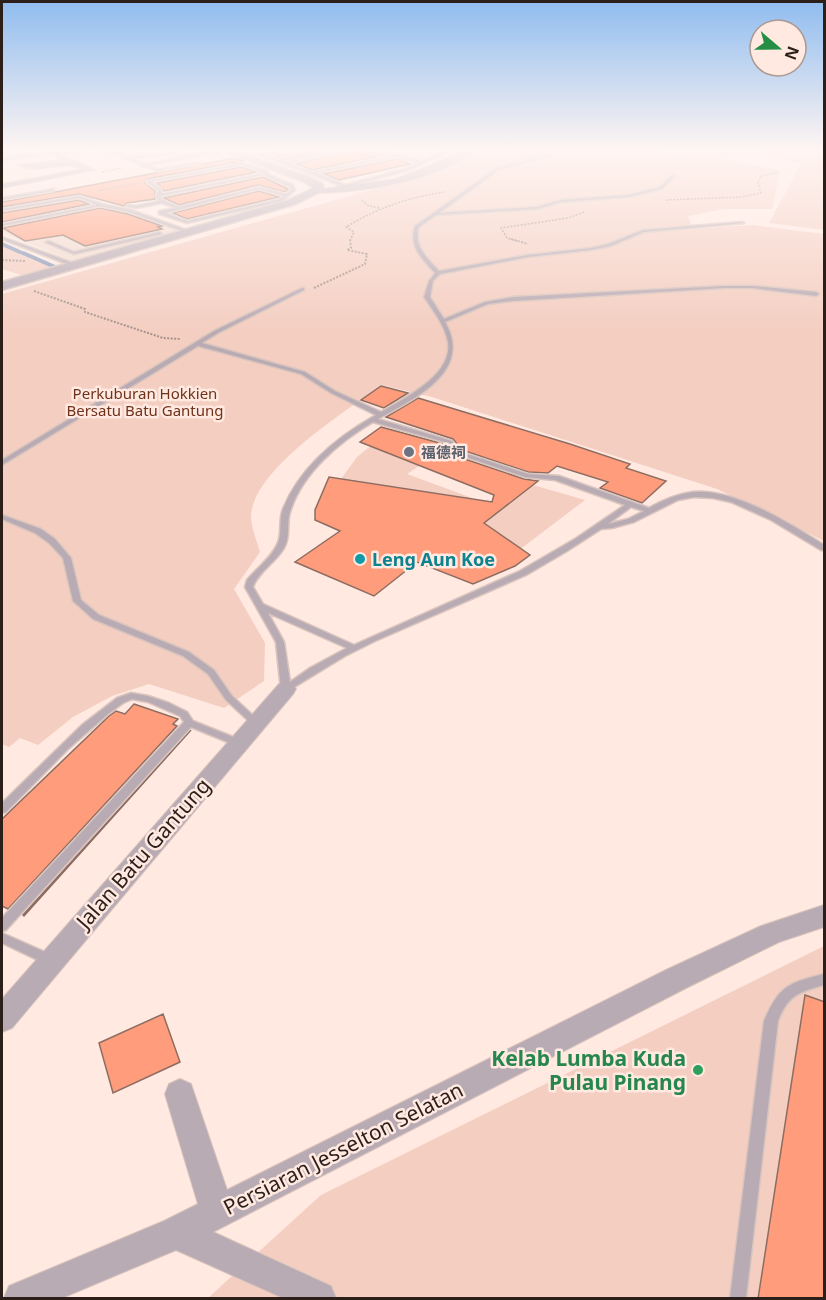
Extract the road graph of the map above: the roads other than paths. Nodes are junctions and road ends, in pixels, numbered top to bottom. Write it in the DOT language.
graph roads {
  1 [pos="72,211"];
  2 [pos="124,211"];
  3 [pos="165,211"];
  4 [pos="239,211"];
  5 [pos="255,211"];
  6 [pos="440,211"];
  7 [pos="484,211"];
  8 [pos="160,212"];
  9 [pos="435,214"];
  10 [pos="146,216"];
  11 [pos="742,224"];
  12 [pos="2,225"];
  13 [pos="190,232"];
  14 [pos="160,233"];
  15 [pos="2,238"];
  16 [pos="54,240"];
  17 [pos="47,242"];
  18 [pos="27,247"];
  19 [pos="56,258"];
  20 [pos="74,259"];
  21 [pos="438,273"];
  22 [pos="6,285"];
  23 [pos="302,289"];
  24 [pos="816,294"];
  25 [pos="444,321"];
  26 [pos="198,344"];
  27 [pos="377,418"];
  28 [pos="2,463"];
  29 [pos="630,504"];
  30 [pos="652,511"];
  31 [pos="2,517"];
  32 [pos="600,527"];
  33 [pos="825,548"];
  34 [pos="258,605"];
  35 [pos="354,648"];
  36 [pos="286,689"];
  37 [pos="189,723"];
  38 [pos="256,723"];
  39 [pos="239,743"];
  40 [pos="2,808"];
  41 [pos="825,916"];
  42 [pos="2,926"];
  43 [pos="2,938"];
  44 [pos="50,960"];
  45 [pos="825,980"];
  46 [pos="2,1019"];
  47 [pos="180,1094"];
  48 [pos="218,1211"];
  49 [pos="176,1233"];
  50 [pos="21,1299"];
  51 [pos="319,1299"];
  52 [pos="738,1299"];
  1 -- 12 [label="lane"];
  2 -- 10 [label="lane"];
  3 -- 8 [label="lane"];
  4 -- 8 [label="lane"];
  5 -- 13 [label="street"];
  6 -- 9 [label="lane"];
  7 -- 9 [label="lane"];
  8 -- 10 [label="lane"];
  9 -- 21 [label="lane"];
  10 -- 13 [label="lane"];
  11 -- 21 [label="lane"];
  13 -- 20 [label="street"];
  14 -- 20 [label="lane"];
  15 -- 18 [label="lane"];
  16 -- 17 [label="lane"];
  17 -- 18 [label="lane"];
  17 -- 20 [label="lane"];
  18 -- 19 [label="lane"];
  19 -- 20 [label="lane"];
  19 -- 20 [label="lane"];
  20 -- 22 [label="street"];
  21 -- 25 [label="lane"];
  23 -- 26 [label="lane"];
  24 -- 25 [label="lane"];
  25 -- 27 [label="lane"];
  26 -- 27 [label="lane"];
  26 -- 28 [label="lane"];
  27 -- 29 [label="lane"];
  27 -- 34 [label="lane"];
  29 -- 30 [label="lane"];
  29 -- 32 [label="lane"];
  30 -- 32 [label="lane"];
  30 -- 33 [label="lane"];
  31 -- 38 [label="lane"];
  32 -- 35 [label="lane"];
  34 -- 35 [label="lane"];
  34 -- 36 [label="lane"];
  35 -- 36 [label="lane"];
  36 -- 38 [label="street, Jalan Batu Gantung"];
  37 -- 39 [label="lane"];
  37 -- 40 [label="lane"];
  37 -- 42 [label="lane"];
  38 -- 39 [label="street, Jalan Batu Gantung"];
  39 -- 44 [label="street, Jalan Batu Gantung"];
  41 -- 48 [label="street, Persiaran Jesselton Selatan"];
  43 -- 44 [label="lane"];
  44 -- 46 [label="street, Jalan Batu Gantung"];
  45 -- 52 [label="lane"];
  47 -- 48 [label="street"];
  48 -- 49 [label="street, Persiaran Jesselton Selatan"];
  49 -- 50 [label="street, Persiaran Jesselton Selatan"];
  49 -- 51 [label="street"];
}
